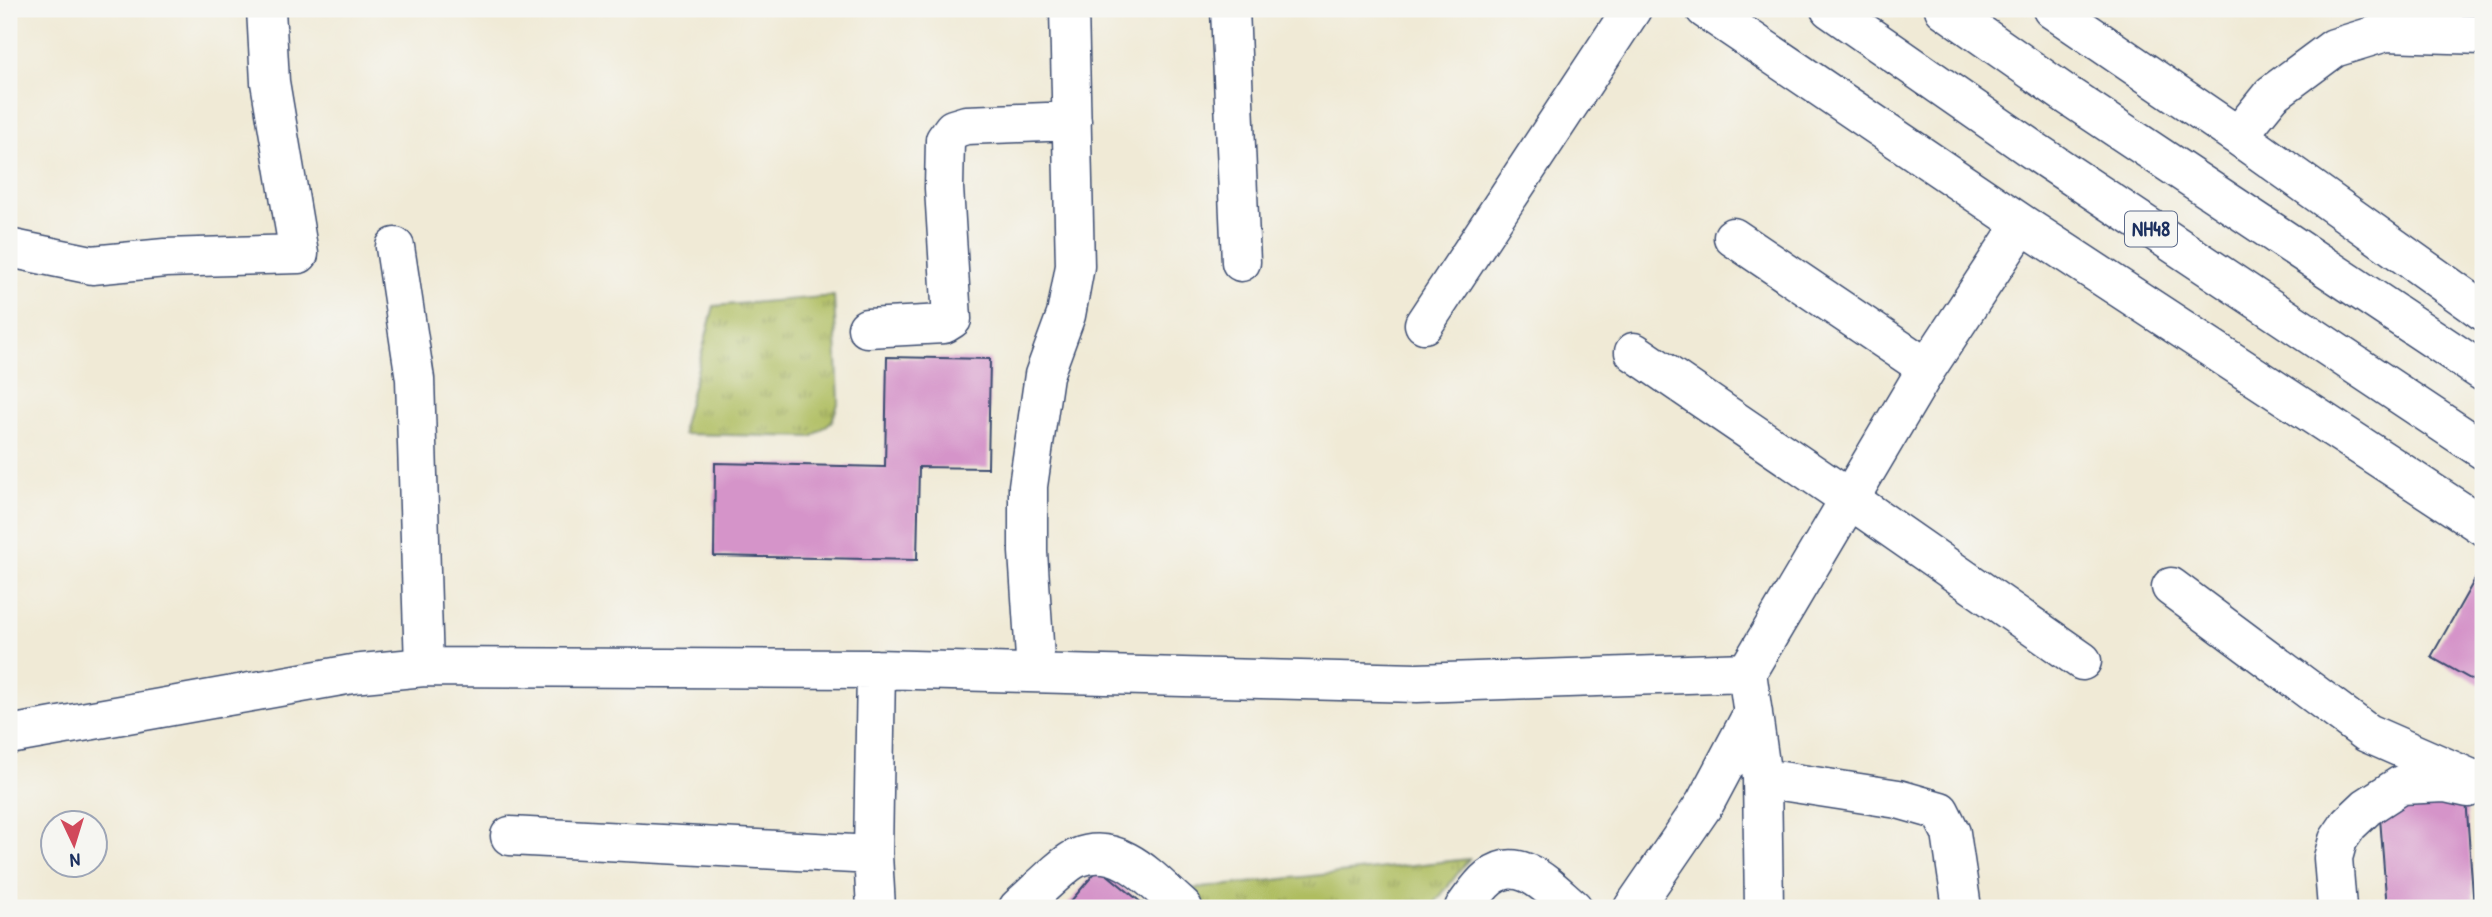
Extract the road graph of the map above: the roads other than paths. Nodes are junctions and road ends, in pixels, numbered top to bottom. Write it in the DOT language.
graph roads {
  1 [pos="266,9"];
  2 [pos="1069,9"];
  3 [pos="1230,9"];
  4 [pos="1632,9"];
  5 [pos="1705,9"];
  6 [pos="1830,9"];
  7 [pos="1944,9"];
  8 [pos="2052,9"];
  9 [pos="2483,35"];
  10 [pos="1072,121"];
  11 [pos="2238,136"];
  12 [pos="2022,223"];
  13 [pos="1733,237"];
  14 [pos="395,247"];
  15 [pos="9,248"];
  16 [pos="1241,262"];
  17 [pos="2483,311"];
  18 [pos="1424,324"];
  19 [pos="867,328"];
  20 [pos="1634,352"];
  21 [pos="1927,368"];
  22 [pos="2483,372"];
  23 [pos="2479,447"];
  24 [pos="1849,498"];
  25 [pos="2483,526"];
  26 [pos="2171,587"];
  27 [pos="2082,661"];
  28 [pos="424,667"];
  29 [pos="876,669"];
  30 [pos="1747,671"];
  31 [pos="1036,673"];
  32 [pos="1753,713"];
  33 [pos="9,735"];
  34 [pos="1762,778"];
  35 [pos="2483,779"];
  36 [pos="2483,792"];
  37 [pos="510,836"];
  38 [pos="873,855"];
  39 [pos="876,908"];
  40 [pos="1018,908"];
  41 [pos="1183,908"];
  42 [pos="1464,908"];
  43 [pos="1573,908"];
  44 [pos="1633,908"];
  45 [pos="1765,908"];
  46 [pos="1962,908"];
  47 [pos="2337,908"];
  1 -- 15 [label="main road"];
  2 -- 10 [label="main road"];
  3 -- 16 [label="main road"];
  4 -- 18 [label="main road"];
  5 -- 12 [label="main road"];
  6 -- 23 [label="main road, NH48"];
  7 -- 22 [label="main road"];
  8 -- 11 [label="main road"];
  9 -- 11 [label="main road"];
  10 -- 19 [label="main road"];
  10 -- 31 [label="main road"];
  11 -- 17 [label="main road"];
  12 -- 21 [label="main road"];
  12 -- 25 [label="main road"];
  13 -- 21 [label="main road"];
  14 -- 28 [label="main road"];
  20 -- 24 [label="main road"];
  21 -- 24 [label="main road"];
  24 -- 27 [label="main road"];
  24 -- 30 [label="main road"];
  26 -- 35 [label="main road"];
  28 -- 29 [label="main road"];
  28 -- 33 [label="main road"];
  29 -- 31 [label="main road"];
  29 -- 38 [label="main road"];
  30 -- 31 [label="main road"];
  30 -- 32 [label="main road"];
  32 -- 34 [label="main road"];
  32 -- 44 [label="main road"];
  34 -- 45 [label="main road"];
  34 -- 46 [label="main road"];
  36 -- 47 [label="main road"];
  37 -- 38 [label="main road"];
  38 -- 39 [label="main road"];
  40 -- 41 [label="main road"];
  42 -- 43 [label="main road"];
}
